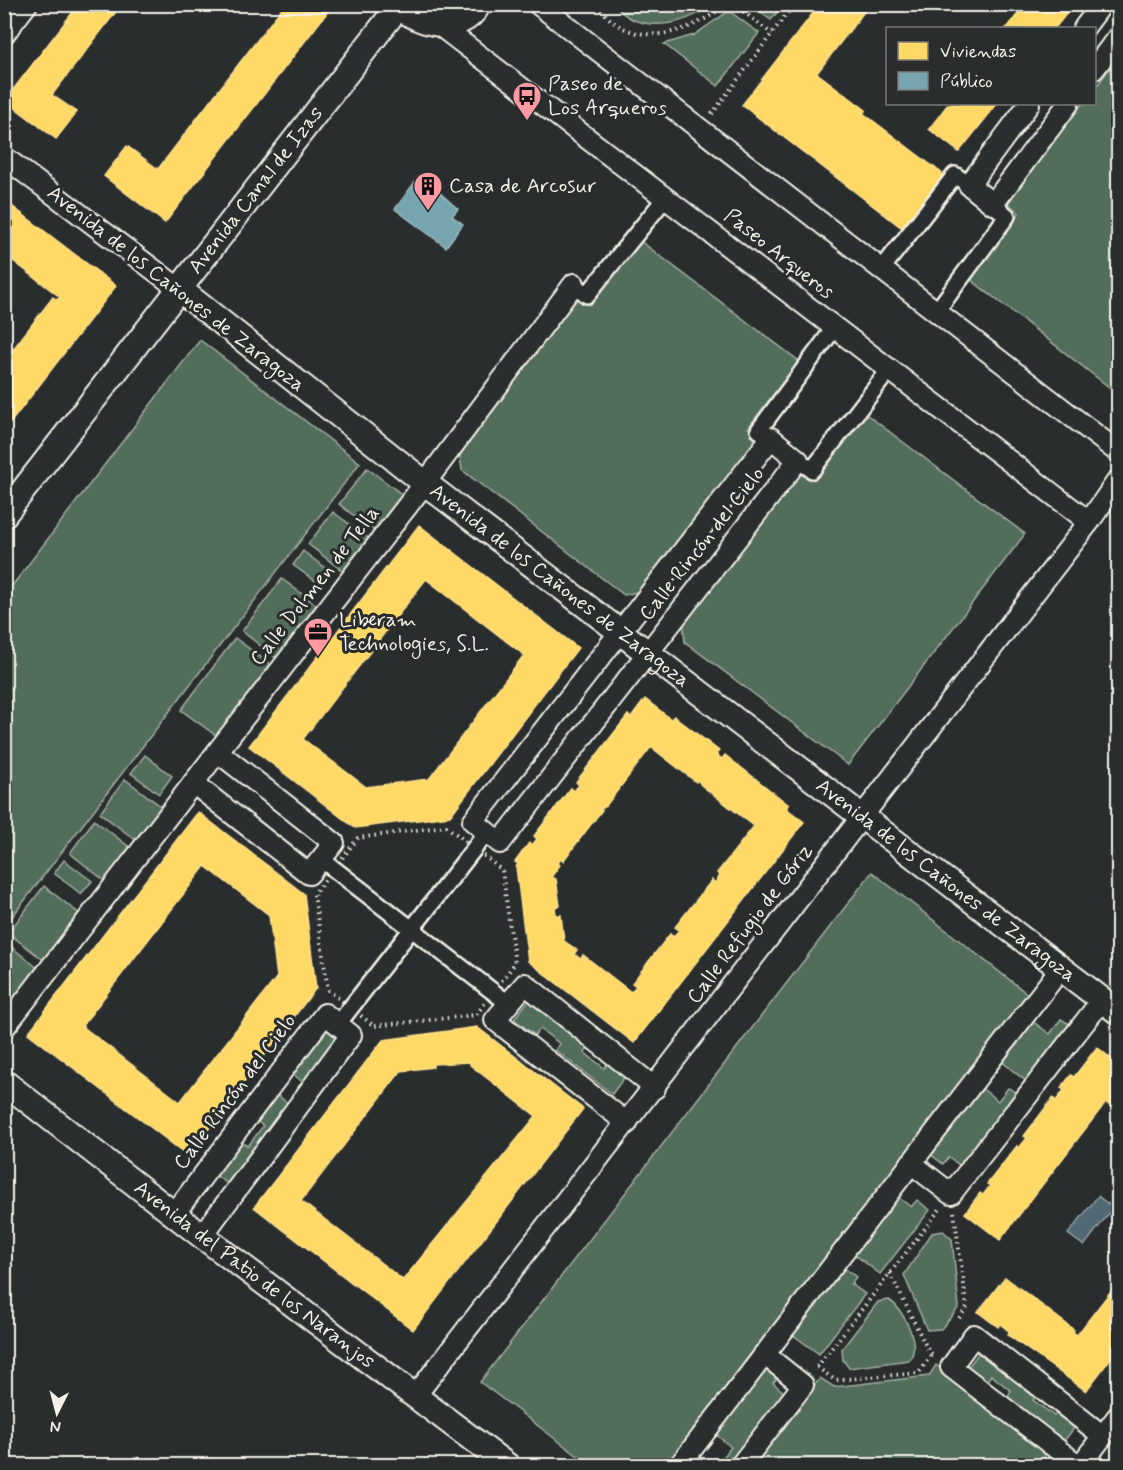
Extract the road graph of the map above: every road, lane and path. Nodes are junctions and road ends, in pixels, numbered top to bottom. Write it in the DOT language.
graph roads {
  1 [pos="27,4"];
  2 [pos="479,4"];
  3 [pos="538,4"];
  4 [pos="598,4"];
  5 [pos="726,4"];
  6 [pos="734,4"];
  7 [pos="794,4"];
  8 [pos="1102,4"];
  9 [pos="396,6"];
  10 [pos="440,25"];
  11 [pos="1085,27"];
  12 [pos="4,34"];
  13 [pos="772,34"];
  14 [pos="1119,37"];
  15 [pos="1096,68"];
  16 [pos="1028,105"];
  17 [pos="1067,105"];
  18 [pos="700,130"];
  19 [pos="4,157"];
  20 [pos="969,185"];
  21 [pos="666,197"];
  22 [pos="993,204"];
  23 [pos="881,270"];
  24 [pos="574,284"];
  25 [pos="178,288"];
  26 [pos="936,312"];
  27 [pos="835,327"];
  28 [pos="890,369"];
  29 [pos="771,438"];
  30 [pos="1119,452"];
  31 [pos="798,460"];
  32 [pos="1119,480"];
  33 [pos="425,483"];
  34 [pos="4,515"];
  35 [pos="1089,522"];
  36 [pos="619,632"];
  37 [pos="648,654"];
  38 [pos="218,752"];
  39 [pos="193,783"];
  40 [pos="863,815"];
  41 [pos="487,832"];
  42 [pos="321,859"];
  43 [pos="412,929"];
  44 [pos="1061,968"];
  45 [pos="509,1004"];
  46 [pos="1110,1006"];
  47 [pos="338,1024"];
  48 [pos="4,1028"];
  49 [pos="4,1082"];
  50 [pos="655,1088"];
  51 [pos="627,1123"];
  52 [pos="911,1162"];
  53 [pos="951,1194"];
  54 [pos="174,1214"];
  55 [pos="202,1236"];
  56 [pos="890,1273"];
  57 [pos="953,1326"];
  58 [pos="939,1345"];
  59 [pos="764,1354"];
  60 [pos="932,1354"];
  61 [pos="817,1367"];
  62 [pos="951,1368"];
  63 [pos="803,1385"];
  64 [pos="416,1395"];
  65 [pos="1113,1427"];
  66 [pos="508,1466"];
  67 [pos="679,1466"];
  68 [pos="740,1466"];
  69 [pos="1080,1466"];
  1 -- 12 [label="street"];
  2 -- 10 [label="street"];
  3 -- 18 [label="street"];
  4 -- 5 [label="path"];
  6 -- 13 [label="path"];
  7 -- 13 [label="path"];
  8 -- 11 [label="street"];
  9 -- 10 [label="street"];
  9 -- 25 [label="street, Avenida Canal de Izas"];
  10 -- 21 [label="street, Paseo Arqueros"];
  13 -- 18 [label="path"];
  14 -- 15 [label="street"];
  16 -- 20 [label="street"];
  17 -- 22 [label="street"];
  18 -- 23 [label="street"];
  19 -- 25 [label="street, Avenida de los Cañones de Zaragoza"];
  20 -- 22 [label="street"];
  20 -- 23 [label="street"];
  21 -- 24 [label="street, Calle Dolmen de Tella"];
  21 -- 27 [label="street, Paseo Arqueros"];
  22 -- 26 [label="street"];
  23 -- 26 [label="street"];
  24 -- 33 [label="street, Calle Dolmen de Tella"];
  25 -- 33 [label="street, Avenida de los Cañones de Zaragoza"];
  25 -- 34 [label="street, Avenida Canal de Izas"];
  26 -- 30 [label="street"];
  27 -- 28 [label="street, Paseo Arqueros"];
  27 -- 29 [label="street"];
  28 -- 31 [label="street"];
  28 -- 35 [label="street, Paseo Arqueros"];
  29 -- 31 [label="street"];
  29 -- 36 [label="street, Calle Rincón del Cielo"];
  31 -- 37 [label="street, Calle Rincón del Cielo"];
  32 -- 35 [label="street, Calle Refugio de Góriz"];
  33 -- 36 [label="street, Avenida de los Cañones de Zaragoza"];
  33 -- 38 [label="street, Calle Dolmen de Tella"];
  35 -- 40 [label="street, Calle Refugio de Góriz"];
  36 -- 37 [label="street, Avenida de los Cañones de Zaragoza"];
  36 -- 41 [label="street, Calle Rincón del Cielo"];
  37 -- 40 [label="street, Avenida de los Cañones de Zaragoza"];
  37 -- 41 [label="street, Calle Rincón del Cielo"];
  38 -- 39 [label="street, Calle Dolmen de Tella"];
  38 -- 42 [label="street"];
  39 -- 42 [label="street"];
  39 -- 48 [label="street, Calle Dolmen de Tella"];
  40 -- 44 [label="street, Avenida de los Cañones de Zaragoza"];
  40 -- 50 [label="street, Calle Refugio de Góriz"];
  41 -- 43 [label="street"];
  42 -- 43 [label="street"];
  43 -- 45 [label="street"];
  43 -- 47 [label="street"];
  44 -- 46 [label="street, Avenida de los Cañones de Zaragoza"];
  44 -- 52 [label="street"];
  45 -- 50 [label="street"];
  45 -- 51 [label="street"];
  46 -- 53 [label="street"];
  47 -- 54 [label="street, Calle Rincón del Cielo"];
  47 -- 55 [label="street"];
  49 -- 54 [label="street, Avenida del Patio de los Naranjos"];
  50 -- 51 [label="street, Calle Refugio de Góriz"];
  51 -- 64 [label="street, Calle Refugio de Góriz"];
  52 -- 53 [label="street"];
  52 -- 59 [label="street"];
  53 -- 56 [label="path"];
  53 -- 57 [label="path"];
  54 -- 55 [label="street, Avenida del Patio de los Naranjos"];
  55 -- 64 [label="street, Avenida del Patio de los Naranjos"];
  56 -- 60 [label="path"];
  56 -- 61 [label="path"];
  58 -- 60 [label="path"];
  59 -- 63 [label="street"];
  59 -- 67 [label="street"];
  60 -- 61 [label="path"];
  60 -- 62 [label="path"];
  61 -- 63 [label="path"];
  62 -- 65 [label="street"];
  62 -- 69 [label="street"];
  63 -- 68 [label="street"];
  64 -- 66 [label="street, Avenida del Patio de los Naranjos"];
  65 -- 69 [label="street"];
}
